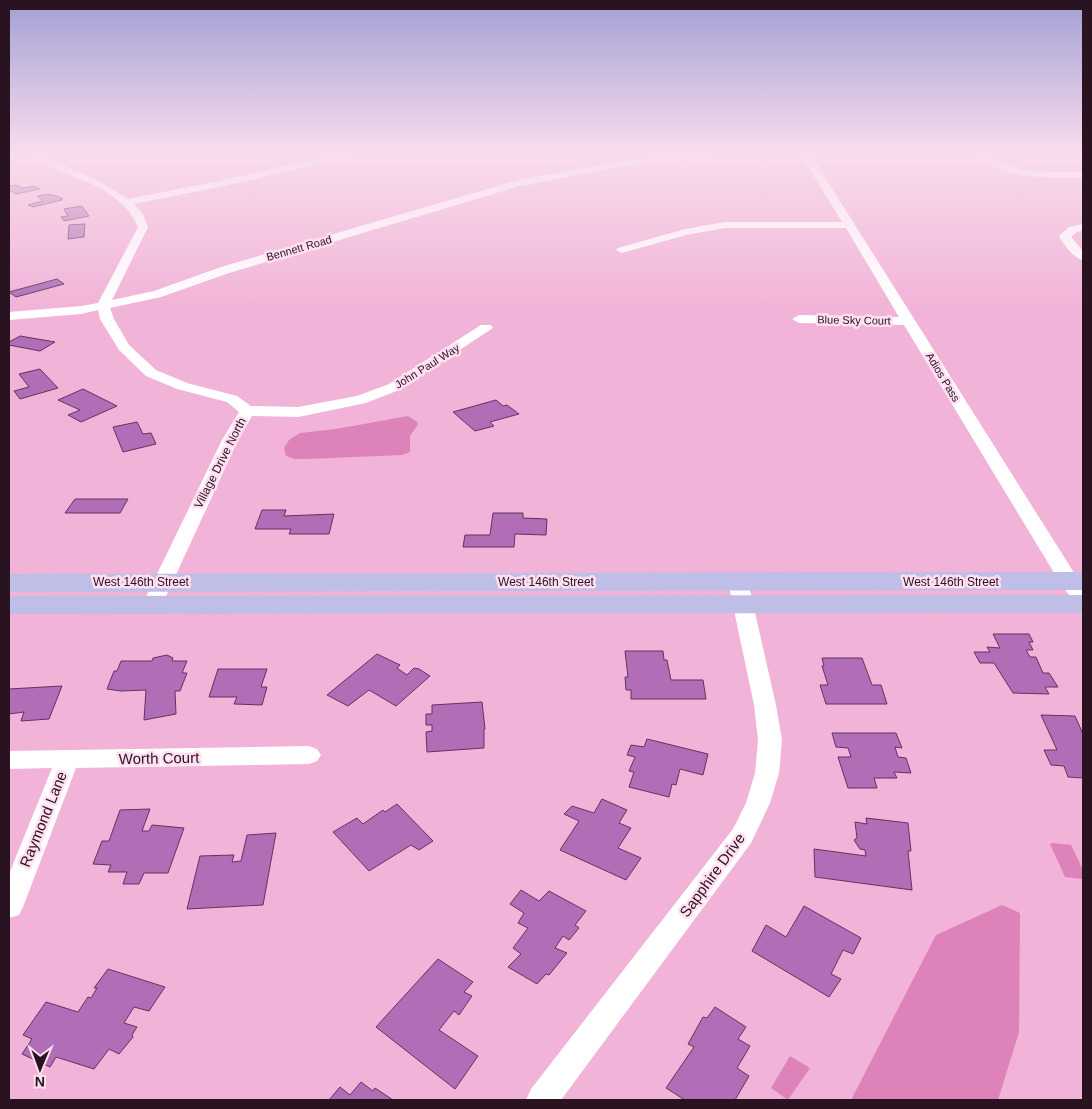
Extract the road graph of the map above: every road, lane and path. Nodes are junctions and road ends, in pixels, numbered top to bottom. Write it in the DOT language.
graph roads {
  1 [pos="130,204"];
  2 [pos="448,204"];
  3 [pos="836,204"];
  4 [pos="849,225"];
  5 [pos="1083,227"];
  6 [pos="320,242"];
  7 [pos="332,249"];
  8 [pos="622,250"];
  9 [pos="1083,257"];
  10 [pos="103,306"];
  11 [pos="9,316"];
  12 [pos="798,319"];
  13 [pos="909,321"];
  14 [pos="486,328"];
  15 [pos="247,410"];
  16 [pos="9,583"];
  17 [pos="1080,592"];
  18 [pos="157,593"];
  19 [pos="741,593"];
  20 [pos="9,605"];
  21 [pos="309,755"];
  22 [pos="9,760"];
  23 [pos="67,760"];
  24 [pos="9,907"];
  25 [pos="542,1100"];
  1 -- 10 [label="street"];
  2 -- 6 [label="street, Bennett Road"];
  3 -- 4 [label="street, Adios Pass"];
  4 -- 8 [label="street"];
  4 -- 13 [label="street, Adios Pass"];
  5 -- 9 [label="street"];
  6 -- 7 [label="street"];
  6 -- 10 [label="street, Bennett Road"];
  10 -- 11 [label="street, Bennett Road"];
  10 -- 15 [label="street, Village Drive North"];
  12 -- 13 [label="street, Blue Sky Court"];
  13 -- 17 [label="street, Adios Pass"];
  14 -- 15 [label="street, John Paul Way"];
  15 -- 18 [label="street, Village Drive North"];
  16 -- 18 [label="main road, West 146th Street"];
  17 -- 19 [label="main road, West 146th Street"];
  18 -- 19 [label="main road, West 146th Street"];
  18 -- 20 [label="main road, West 146th Street"];
  19 -- 25 [label="street, Sapphire Drive"];
  21 -- 23 [label="street, Worth Court"];
  22 -- 23 [label="street, Worth Court"];
  23 -- 24 [label="street, Raymond Lane"];
}
